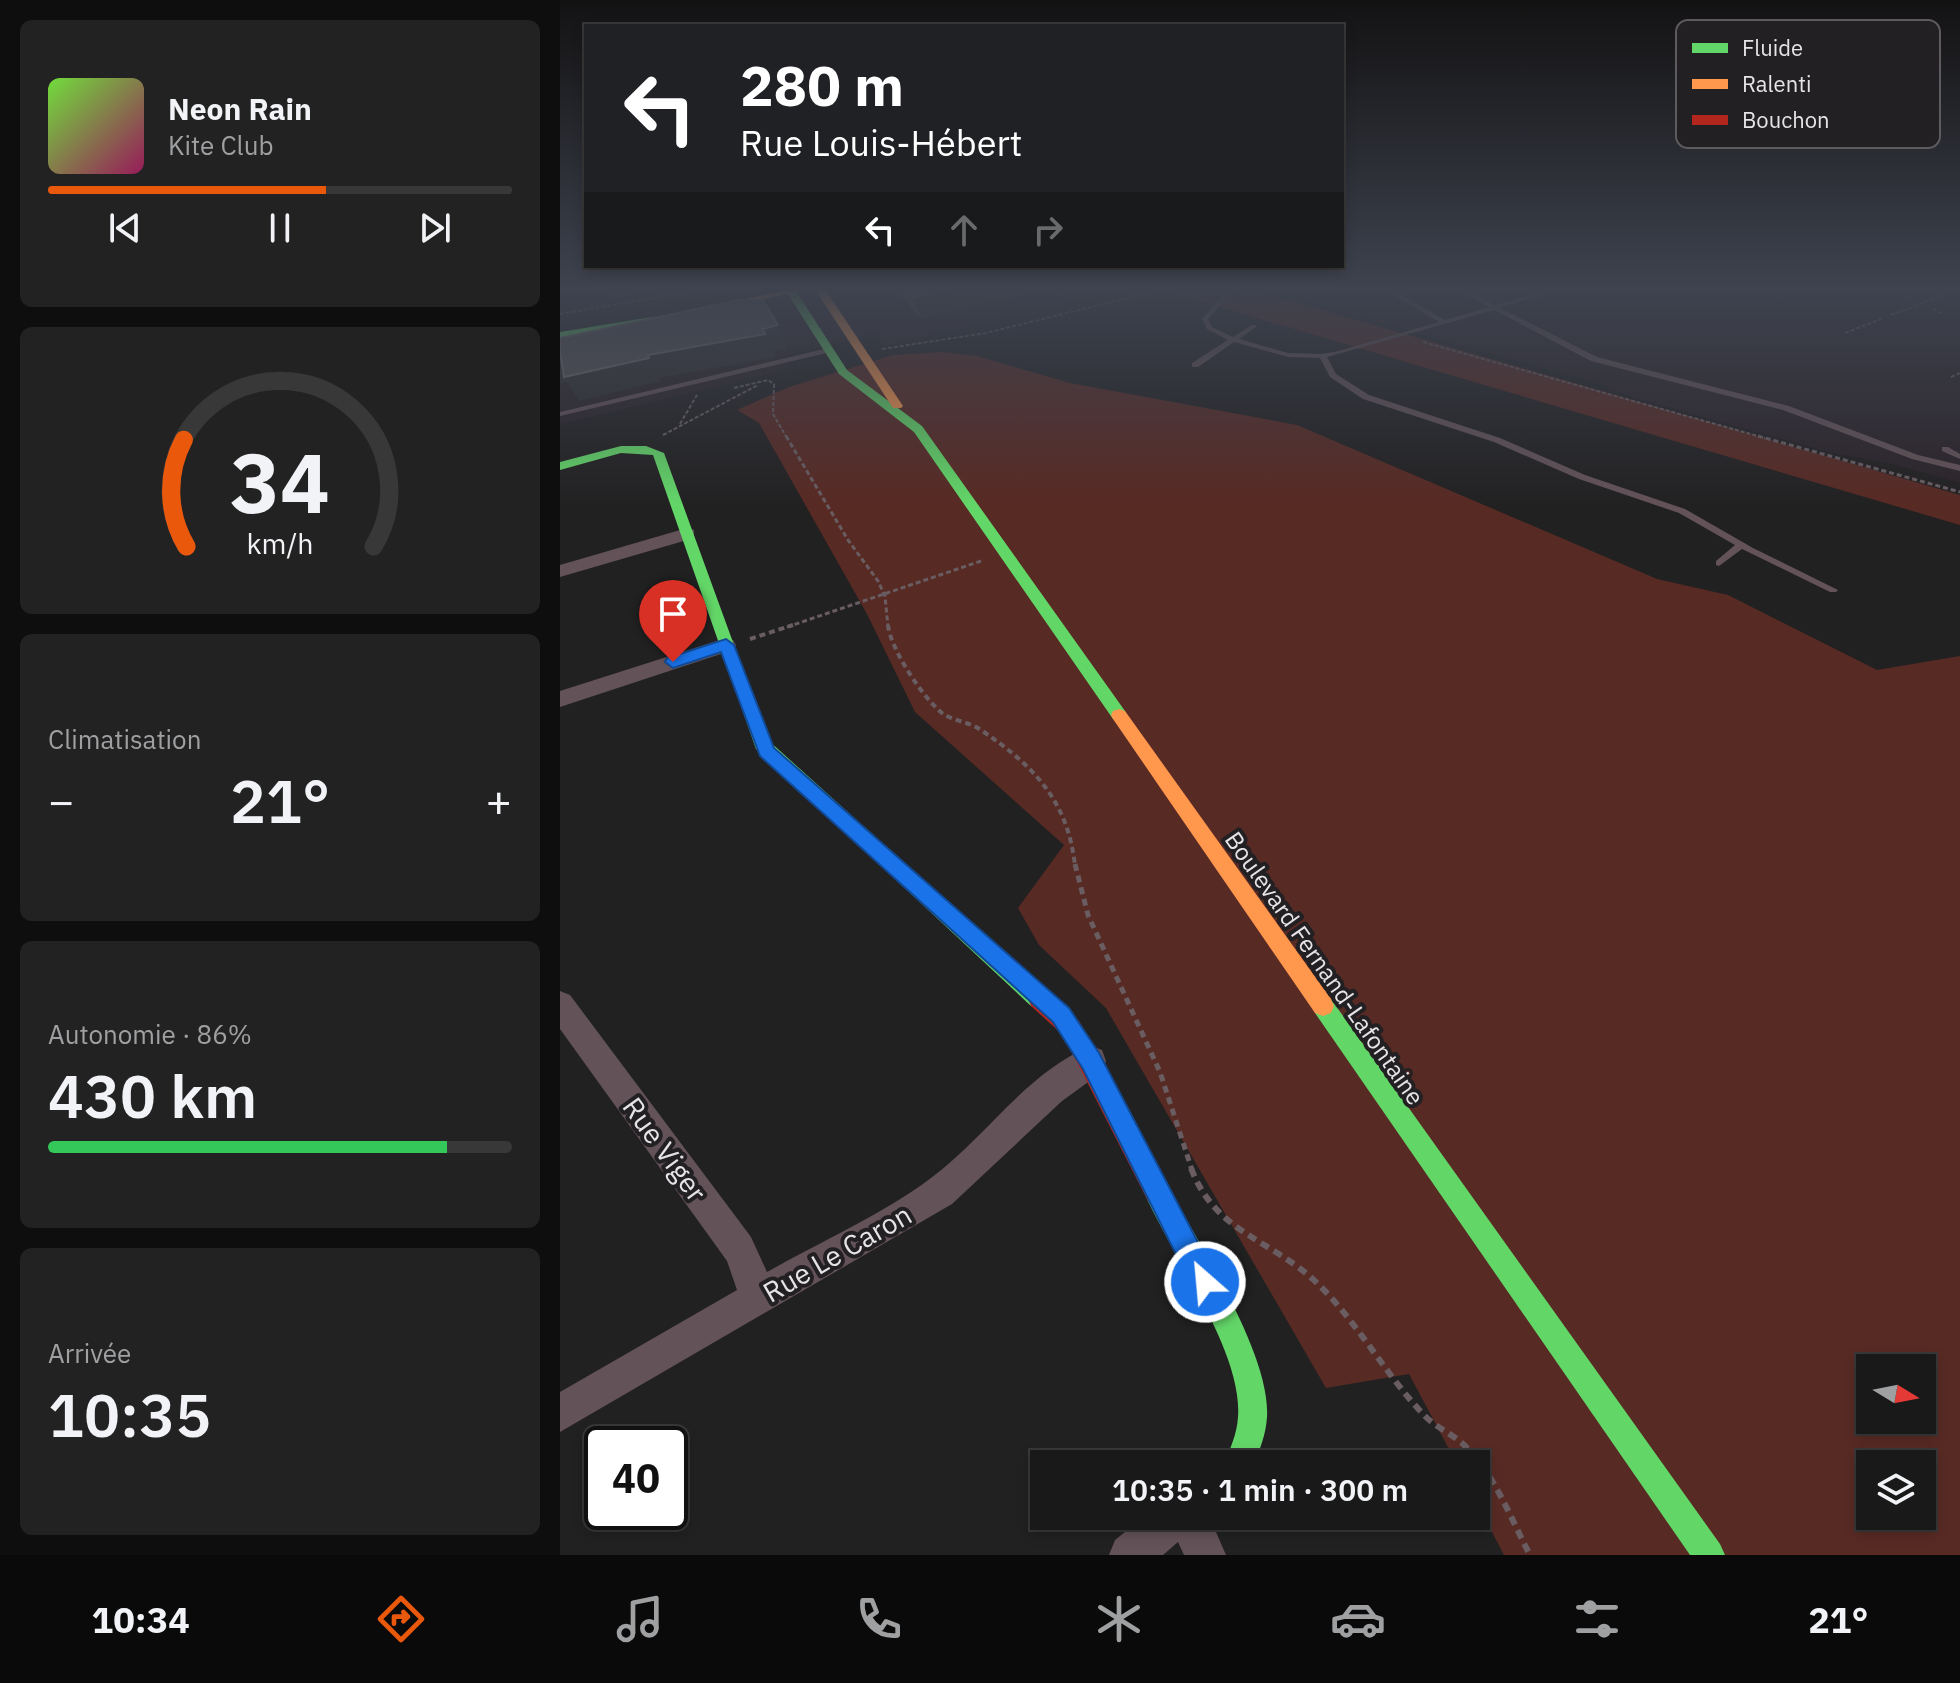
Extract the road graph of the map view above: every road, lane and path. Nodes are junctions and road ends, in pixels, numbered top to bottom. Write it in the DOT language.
graph roads {
  1 [pos="784,361"];
  2 [pos="836,361"];
  3 [pos="867,361"];
  4 [pos="1202,361"];
  5 [pos="1325,361"];
  6 [pos="1490,361"];
  7 [pos="1600,361"];
  8 [pos="1195,365"];
  9 [pos="1960,373"];
  10 [pos="781,374"];
  11 [pos="1951,377"];
  12 [pos="768,380"];
  13 [pos="697,395"];
  14 [pos="899,410"];
  15 [pos="560,414"];
  16 [pos="678,426"];
  17 [pos="661,436"];
  18 [pos="1945,449"];
  19 [pos="1960,457"];
  20 [pos="560,466"];
  21 [pos="1960,468"];
  22 [pos="1960,492"];
  23 [pos="687,534"];
  24 [pos="1741,545"];
  25 [pos="988,558"];
  26 [pos="1719,563"];
  27 [pos="560,571"];
  28 [pos="1833,590"];
  29 [pos="884,594"];
  30 [pos="733,644"];
  31 [pos="560,699"];
  32 [pos="560,1005"];
  33 [pos="1091,1061"];
  34 [pos="757,1298"];
  35 [pos="560,1413"];
  36 [pos="1247,1450"];
  37 [pos="1161,1530"];
  38 [pos="1194,1530"];
  39 [pos="1130,1555"];
  40 [pos="1205,1555"];
  41 [pos="1530,1555"];
  42 [pos="1709,1555"];
  1 -- 15 [label="lane"];
  2 -- 14 [label="street, Boulevard Fernand-Lafontaine"];
  3 -- 14 [label="street, Boulevard Fernand-Lafontaine"];
  4 -- 8 [label="lane"];
  5 -- 24 [label="lane"];
  6 -- 22 [label="path"];
  7 -- 21 [label="lane"];
  9 -- 11 [label="path"];
  10 -- 12 [label="path"];
  12 -- 16 [label="path"];
  12 -- 29 [label="path"];
  13 -- 16 [label="path"];
  14 -- 42 [label="street, Boulevard Fernand-Lafontaine"];
  16 -- 17 [label="path"];
  18 -- 19 [label="lane"];
  20 -- 23 [label="street"];
  23 -- 27 [label="street"];
  23 -- 30 [label="street"];
  24 -- 26 [label="lane"];
  24 -- 28 [label="lane"];
  25 -- 29 [label="path"];
  29 -- 30 [label="path"];
  29 -- 41 [label="path"];
  30 -- 31 [label="street"];
  30 -- 33 [label="street"];
  32 -- 34 [label="street, Rue Viger"];
  33 -- 34 [label="street, Rue Le Caron"];
  33 -- 36 [label="street"];
  34 -- 35 [label="street, Rue Le Caron"];
  37 -- 39 [label="street"];
  38 -- 40 [label="street"];
}
